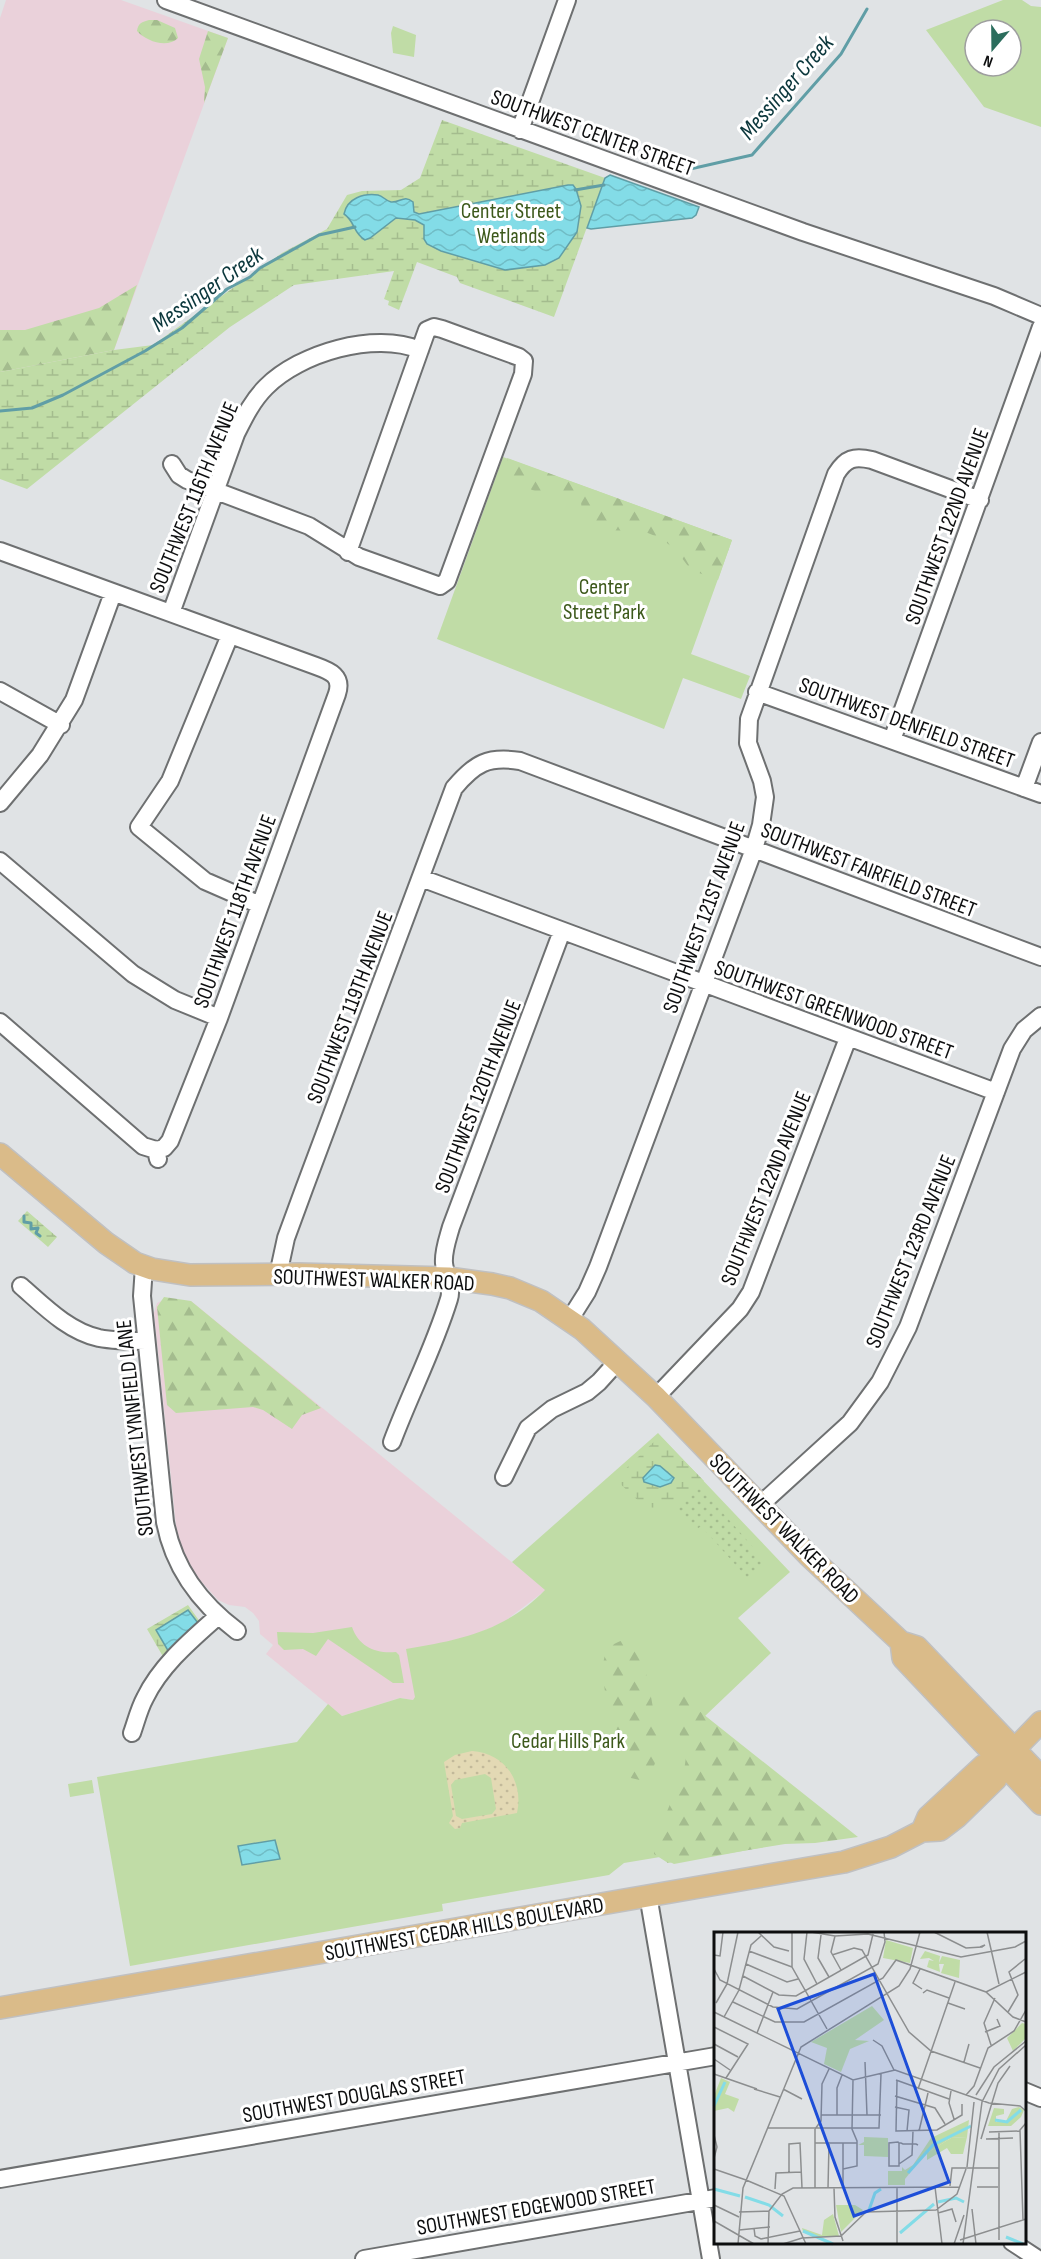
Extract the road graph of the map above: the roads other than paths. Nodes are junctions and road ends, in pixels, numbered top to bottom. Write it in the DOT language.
graph roads {
  1 [pos="166,0"];
  2 [pos="567,0"];
  3 [pos="520,130"];
  4 [pos="1006,300"];
  5 [pos="1041,308"];
  6 [pos="1041,316"];
  7 [pos="1041,327"];
  8 [pos="420,350"];
  9 [pos="172,464"];
  10 [pos="215,492"];
  11 [pos="980,500"];
  12 [pos="0,551"];
  13 [pos="348,552"];
  14 [pos="113,593"];
  15 [pos="171,613"];
  16 [pos="230,635"];
  17 [pos="0,691"];
  18 [pos="757,692"];
  19 [pos="61,725"];
  20 [pos="892,740"];
  21 [pos="1041,742"];
  22 [pos="478,765"];
  23 [pos="1024,788"];
  24 [pos="1041,794"];
  25 [pos="0,803"];
  26 [pos="754,849"];
  27 [pos="0,861"];
  28 [pos="421,878"];
  29 [pos="260,905"];
  30 [pos="562,931"];
  31 [pos="1041,957"];
  32 [pos="704,984"];
  33 [pos="1041,1016"];
  34 [pos="219,1018"];
  35 [pos="0,1023"];
  36 [pos="848,1038"];
  37 [pos="996,1092"];
  38 [pos="0,1154"];
  39 [pos="144,1266"];
  40 [pos="278,1275"];
  41 [pos="448,1278"];
  42 [pos="21,1286"];
  43 [pos="570,1319"];
  44 [pos="146,1341"];
  45 [pos="618,1361"];
  46 [pos="656,1397"];
  47 [pos="392,1442"];
  48 [pos="504,1477"];
  49 [pos="760,1505"];
  50 [pos="218,1616"];
  51 [pos="237,1631"];
  52 [pos="1041,1722"];
  53 [pos="132,1734"];
  54 [pos="1008,1755"];
  55 [pos="1041,1777"];
  56 [pos="1041,1804"];
  57 [pos="648,1895"];
  58 [pos="0,2008"];
  59 [pos="714,2056"];
  60 [pos="678,2063"];
  61 [pos="1026,2092"];
  62 [pos="1041,2098"];
  63 [pos="0,2179"];
  64 [pos="708,2199"];
  65 [pos="1015,2244"];
  66 [pos="364,2259"];
  67 [pos="711,2259"];
  68 [pos="1038,2259"];
  1 -- 3 [label="street, SOUTHWEST CENTER STREET"];
  2 -- 3 [label="street"];
  3 -- 4 [label="street, SOUTHWEST CENTER STREET"];
  4 -- 5 [label="street, SOUTHWEST CENTER STREET"];
  4 -- 6 [label="street, SOUTHWEST CENTER STREET"];
  7 -- 11 [label="street, SOUTHWEST 122ND AVENUE"];
  8 -- 10 [label="street, SOUTHWEST 116TH AVENUE"];
  8 -- 13 [label="street"];
  8 -- 13 [label="street"];
  9 -- 10 [label="street"];
  10 -- 13 [label="street"];
  10 -- 15 [label="street, SOUTHWEST 116TH AVENUE"];
  11 -- 18 [label="street, SOUTHWEST 121ST AVENUE"];
  11 -- 20 [label="street, SOUTHWEST 122ND AVENUE"];
  12 -- 14 [label="street"];
  14 -- 15 [label="street"];
  14 -- 19 [label="street, SOUTHWEST 116TH AVENUE"];
  15 -- 16 [label="street"];
  16 -- 29 [label="street, SOUTHWEST 118TH AVENUE"];
  16 -- 29 [label="street"];
  17 -- 19 [label="street"];
  18 -- 20 [label="street, SOUTHWEST DENFIELD STREET"];
  18 -- 26 [label="street, SOUTHWEST 121ST AVENUE"];
  19 -- 25 [label="street, SOUTHWEST 116TH AVENUE"];
  20 -- 23 [label="street, SOUTHWEST DENFIELD STREET"];
  21 -- 23 [label="street"];
  22 -- 26 [label="street, SOUTHWEST FAIRFIELD STREET"];
  22 -- 28 [label="street, SOUTHWEST 119TH AVENUE"];
  23 -- 24 [label="street, SOUTHWEST DENFIELD STREET"];
  26 -- 31 [label="street, SOUTHWEST FAIRFIELD STREET"];
  26 -- 32 [label="street, SOUTHWEST 121ST AVENUE"];
  27 -- 34 [label="street"];
  28 -- 30 [label="street, SOUTHWEST GREENWOOD STREET"];
  28 -- 40 [label="street, SOUTHWEST 119TH AVENUE"];
  29 -- 34 [label="street, SOUTHWEST 118TH AVENUE"];
  30 -- 32 [label="street, SOUTHWEST GREENWOOD STREET"];
  30 -- 41 [label="street, SOUTHWEST 120TH AVENUE"];
  32 -- 36 [label="street, SOUTHWEST GREENWOOD STREET"];
  32 -- 43 [label="street, SOUTHWEST 121ST AVENUE"];
  33 -- 37 [label="street, SOUTHWEST 123RD AVENUE"];
  34 -- 35 [label="street, SOUTHWEST 118TH AVENUE"];
  36 -- 37 [label="street, SOUTHWEST GREENWOOD STREET"];
  36 -- 46 [label="street, SOUTHWEST 122ND AVENUE"];
  37 -- 49 [label="street, SOUTHWEST 123RD AVENUE"];
  38 -- 39 [label="main road, SOUTHWEST WALKER ROAD"];
  39 -- 40 [label="main road, SOUTHWEST WALKER ROAD"];
  39 -- 44 [label="street, SOUTHWEST LYNNFIELD LANE"];
  40 -- 41 [label="main road, SOUTHWEST WALKER ROAD"];
  41 -- 43 [label="main road, SOUTHWEST WALKER ROAD"];
  41 -- 47 [label="street, SOUTHWEST 120TH AVENUE"];
  42 -- 44 [label="street"];
  43 -- 45 [label="main road, SOUTHWEST WALKER ROAD"];
  44 -- 50 [label="street, SOUTHWEST LYNNFIELD LANE"];
  45 -- 46 [label="main road, SOUTHWEST WALKER ROAD"];
  45 -- 48 [label="street"];
  46 -- 49 [label="main road, SOUTHWEST WALKER ROAD"];
  49 -- 54 [label="main road, SOUTHWEST WALKER ROAD"];
  50 -- 51 [label="street, SOUTHWEST LYNNFIELD LANE"];
  50 -- 53 [label="street"];
  52 -- 54 [label="main road, SOUTHWEST CEDAR HILLS BOULEVARD"];
  54 -- 55 [label="main road, SOUTHWEST WALKER ROAD"];
  54 -- 56 [label="main road, SOUTHWEST WALKER ROAD"];
  54 -- 57 [label="main road, SOUTHWEST CEDAR HILLS BOULEVARD"];
  57 -- 58 [label="main road, SOUTHWEST CEDAR HILLS BOULEVARD"];
  57 -- 60 [label="street"];
  59 -- 60 [label="street, SOUTHWEST DOUGLAS STREET"];
  60 -- 63 [label="street, SOUTHWEST DOUGLAS STREET"];
  60 -- 64 [label="street"];
  61 -- 62 [label="street"];
  64 -- 66 [label="street, SOUTHWEST EDGEWOOD STREET"];
  64 -- 67 [label="street"];
  65 -- 68 [label="street"];
}
